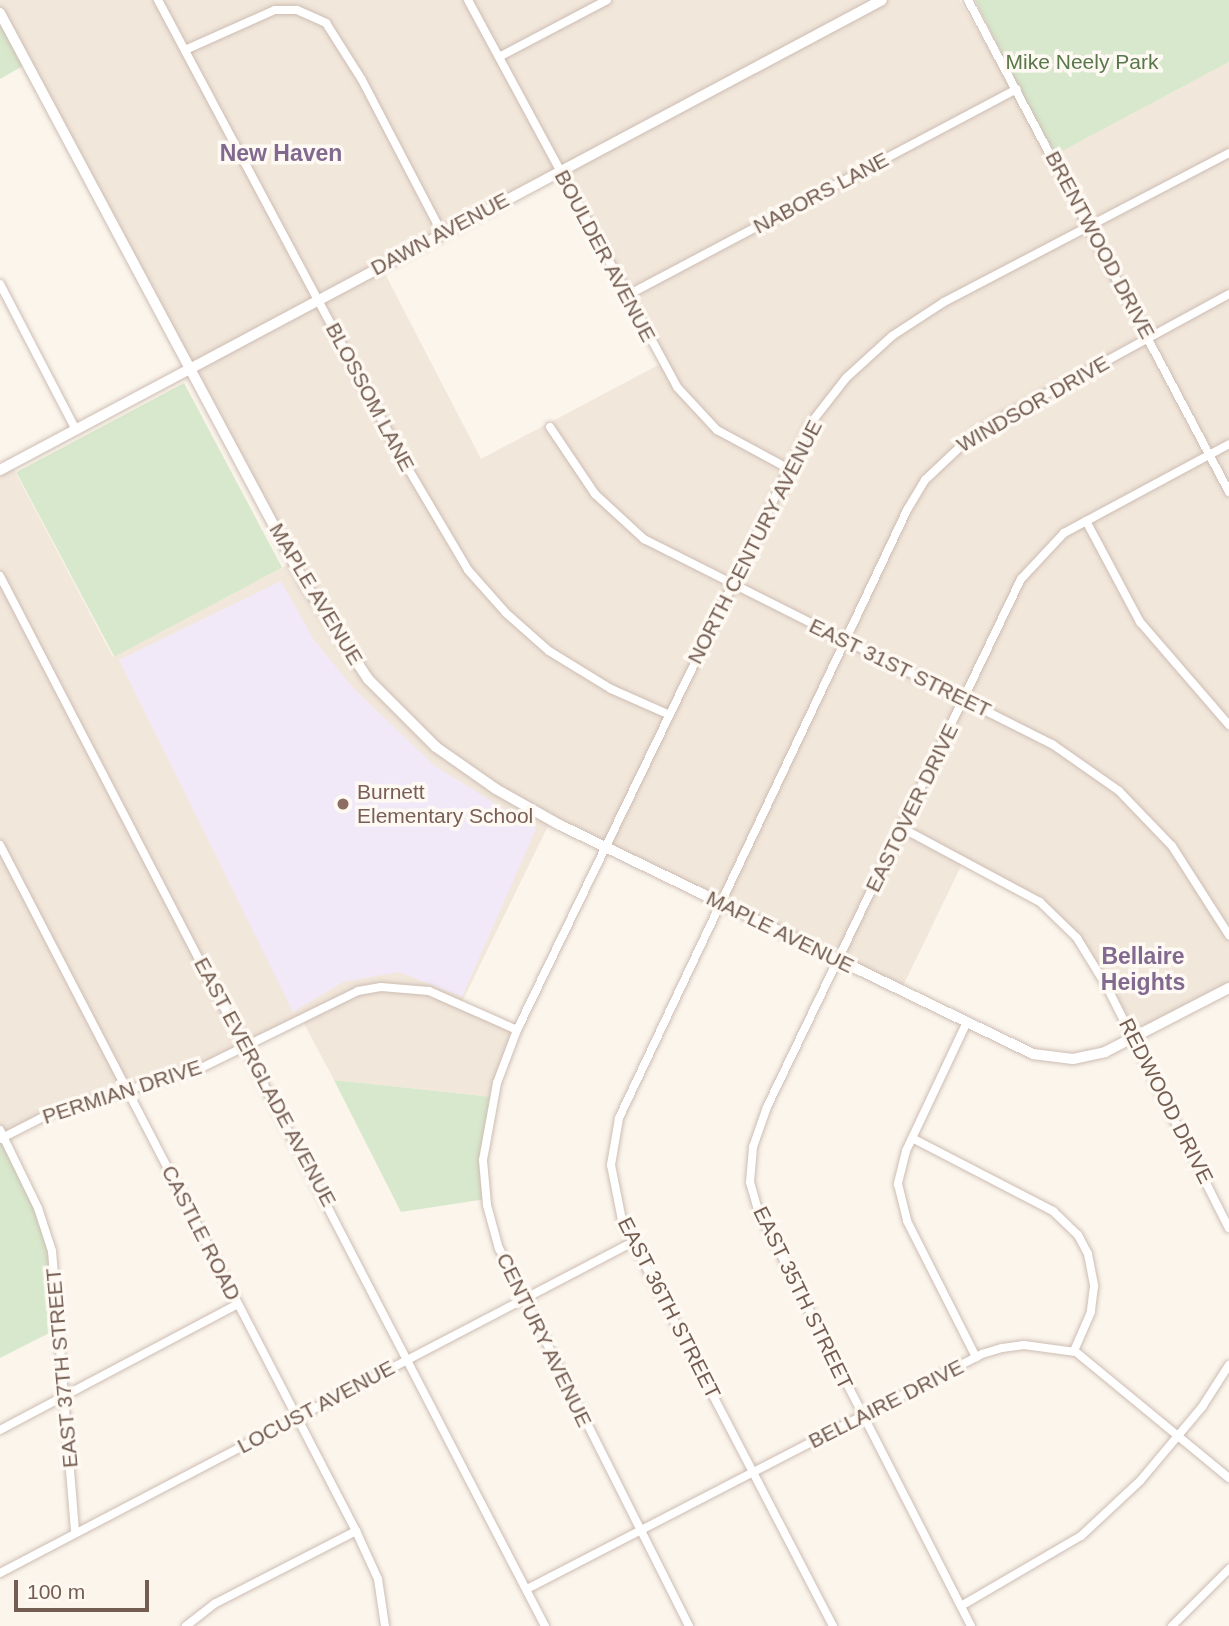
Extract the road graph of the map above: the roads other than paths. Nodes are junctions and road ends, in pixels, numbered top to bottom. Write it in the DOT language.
graph roads {
  1 [pos="158,0"];
  2 [pos="468,0"];
  3 [pos="607,0"];
  4 [pos="882,0"];
  5 [pos="968,0"];
  6 [pos="0,13"];
  7 [pos="185,50"];
  8 [pos="499,58"];
  9 [pos="1017,89"];
  10 [pos="1229,153"];
  11 [pos="559,170"];
  12 [pos="1090,226"];
  13 [pos="442,233"];
  14 [pos="0,284"];
  15 [pos="1229,294"];
  16 [pos="626,296"];
  17 [pos="318,299"];
  18 [pos="1149,337"];
  19 [pos="189,370"];
  20 [pos="550,427"];
  21 [pos="76,430"];
  22 [pos="1229,444"];
  23 [pos="1209,455"];
  24 [pos="789,469"];
  25 [pos="0,470"];
  26 [pos="1229,492"];
  27 [pos="1086,521"];
  28 [pos="0,576"];
  29 [pos="732,587"];
  30 [pos="846,642"];
  31 [pos="964,699"];
  32 [pos="670,715"];
  33 [pos="1229,725"];
  34 [pos="902,828"];
  35 [pos="0,845"];
  36 [pos="606,847"];
  37 [pos="721,902"];
  38 [pos="1229,935"];
  39 [pos="839,960"];
  40 [pos="1229,988"];
  41 [pos="966,1024"];
  42 [pos="517,1030"];
  43 [pos="1134,1039"];
  44 [pos="245,1044"];
  45 [pos="128,1091"];
  46 [pos="1,1135"];
  47 [pos="912,1138"];
  48 [pos="1229,1228"];
  49 [pos="633,1242"];
  50 [pos="521,1300"];
  51 [pos="239,1304"];
  52 [pos="1074,1351"];
  53 [pos="976,1357"];
  54 [pos="409,1358"];
  55 [pos="1229,1365"];
  56 [pos="66,1396"];
  57 [pos="862,1416"];
  58 [pos="297,1417"];
  59 [pos="0,1430"];
  60 [pos="1178,1435"];
  61 [pos="753,1472"];
  62 [pos="1229,1478"];
  63 [pos="356,1531"];
  64 [pos="640,1531"];
  65 [pos="75,1532"];
  66 [pos="1229,1569"];
  67 [pos="0,1573"];
  68 [pos="529,1588"];
  69 [pos="961,1606"];
  70 [pos="186,1626"];
  71 [pos="385,1626"];
  72 [pos="545,1626"];
  73 [pos="689,1626"];
  74 [pos="833,1626"];
  75 [pos="971,1626"];
  76 [pos="1172,1626"];
  1 -- 7 [label="street, BLOSSOM LANE"];
  2 -- 8 [label="street, BOULDER AVENUE"];
  3 -- 8 [label="street"];
  4 -- 11 [label="street, DAWN AVENUE"];
  5 -- 9 [label="street, BRENTWOOD DRIVE"];
  6 -- 19 [label="street, MAPLE AVENUE"];
  7 -- 13 [label="street"];
  7 -- 17 [label="street, BLOSSOM LANE"];
  8 -- 11 [label="street, BOULDER AVENUE"];
  9 -- 12 [label="street, BRENTWOOD DRIVE"];
  9 -- 16 [label="street, NABORS LANE"];
  10 -- 12 [label="street, NORTH CENTURY AVENUE"];
  11 -- 13 [label="street, DAWN AVENUE"];
  11 -- 16 [label="street, BOULDER AVENUE"];
  12 -- 18 [label="street, BRENTWOOD DRIVE"];
  12 -- 24 [label="street, NORTH CENTURY AVENUE"];
  13 -- 17 [label="street, DAWN AVENUE"];
  14 -- 21 [label="street"];
  15 -- 18 [label="street, WINDSOR DRIVE"];
  16 -- 24 [label="street, BOULDER AVENUE"];
  17 -- 19 [label="street, DAWN AVENUE"];
  17 -- 32 [label="street, BLOSSOM LANE"];
  18 -- 23 [label="street, BRENTWOOD DRIVE"];
  18 -- 30 [label="street, WINDSOR DRIVE"];
  19 -- 21 [label="street, DAWN AVENUE"];
  19 -- 36 [label="street, MAPLE AVENUE"];
  20 -- 29 [label="street, EAST 31ST STREET"];
  21 -- 25 [label="street, DAWN AVENUE"];
  22 -- 23 [label="street, EASTOVER DRIVE"];
  23 -- 26 [label="street, BRENTWOOD DRIVE"];
  23 -- 27 [label="street, EASTOVER DRIVE"];
  24 -- 29 [label="street, NORTH CENTURY AVENUE"];
  27 -- 31 [label="street, EASTOVER DRIVE"];
  27 -- 33 [label="street"];
  28 -- 44 [label="street, EAST EVERGLADE AVENUE"];
  29 -- 30 [label="street, EAST 31ST STREET"];
  29 -- 32 [label="street, NORTH CENTURY AVENUE"];
  30 -- 31 [label="street, EAST 31ST STREET"];
  30 -- 37 [label="street, WINDSOR DRIVE"];
  31 -- 34 [label="street, EASTOVER DRIVE"];
  31 -- 38 [label="street, EAST 31ST STREET"];
  32 -- 36 [label="street, NORTH CENTURY AVENUE"];
  34 -- 39 [label="street, EASTOVER DRIVE"];
  34 -- 43 [label="street, REDWOOD DRIVE"];
  35 -- 45 [label="street, CASTLE ROAD"];
  36 -- 37 [label="street, MAPLE AVENUE"];
  36 -- 42 [label="street, CENTURY AVENUE"];
  37 -- 39 [label="street, MAPLE AVENUE"];
  37 -- 49 [label="street, EAST 36TH STREET"];
  39 -- 41 [label="street, MAPLE AVENUE"];
  39 -- 57 [label="street, EAST 35TH STREET"];
  40 -- 43 [label="street, MAPLE AVENUE"];
  41 -- 43 [label="street, MAPLE AVENUE"];
  41 -- 47 [label="street"];
  42 -- 44 [label="street, PERMIAN DRIVE"];
  42 -- 50 [label="street, CENTURY AVENUE"];
  43 -- 48 [label="street, REDWOOD DRIVE"];
  44 -- 45 [label="street, PERMIAN DRIVE"];
  44 -- 54 [label="street, EAST EVERGLADE AVENUE"];
  45 -- 46 [label="street, PERMIAN DRIVE"];
  45 -- 51 [label="street, CASTLE ROAD"];
  46 -- 56 [label="street, EAST 37TH STREET"];
  47 -- 52 [label="street"];
  47 -- 53 [label="street"];
  49 -- 50 [label="street, LOCUST AVENUE"];
  49 -- 61 [label="street, EAST 36TH STREET"];
  50 -- 54 [label="street, LOCUST AVENUE"];
  50 -- 64 [label="street, CENTURY AVENUE"];
  51 -- 56 [label="street"];
  51 -- 58 [label="street, CASTLE ROAD"];
  52 -- 53 [label="street, BELLAIRE DRIVE"];
  52 -- 60 [label="street"];
  53 -- 57 [label="street, BELLAIRE DRIVE"];
  54 -- 58 [label="street, LOCUST AVENUE"];
  54 -- 68 [label="street, EAST EVERGLADE AVENUE"];
  55 -- 60 [label="street"];
  56 -- 59 [label="street"];
  56 -- 65 [label="street, EAST 37TH STREET"];
  57 -- 61 [label="street, BELLAIRE DRIVE"];
  57 -- 69 [label="street, EAST 35TH STREET"];
  58 -- 63 [label="street, CASTLE ROAD"];
  58 -- 65 [label="street, LOCUST AVENUE"];
  60 -- 62 [label="street"];
  60 -- 69 [label="street"];
  61 -- 64 [label="street, BELLAIRE DRIVE"];
  61 -- 74 [label="street, EAST 36TH STREET"];
  63 -- 70 [label="street"];
  63 -- 71 [label="street, CASTLE ROAD"];
  64 -- 68 [label="street, BELLAIRE DRIVE"];
  64 -- 73 [label="street, CENTURY AVENUE"];
  65 -- 67 [label="street, LOCUST AVENUE"];
  66 -- 76 [label="street"];
  68 -- 72 [label="street, EAST EVERGLADE AVENUE"];
  69 -- 75 [label="street, EAST 35TH STREET"];
}
